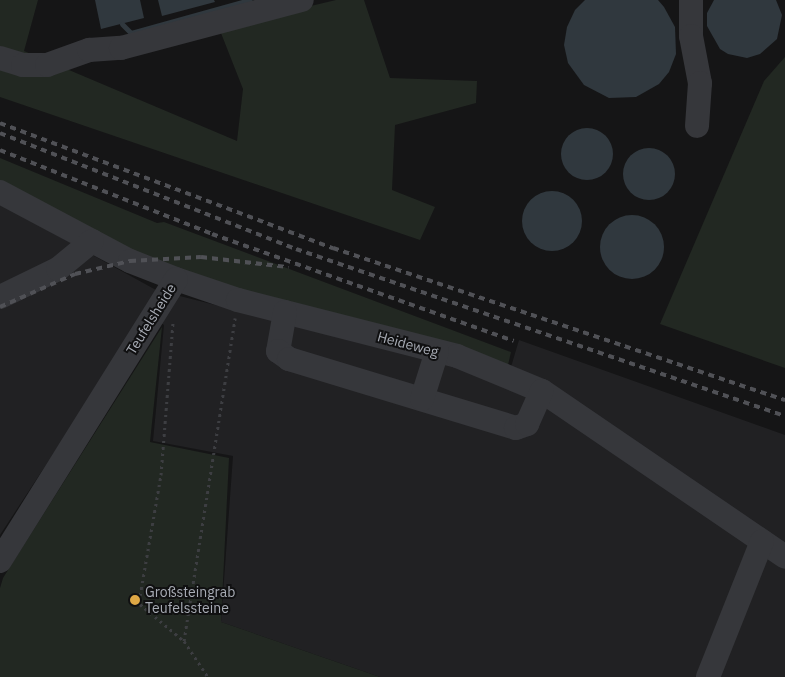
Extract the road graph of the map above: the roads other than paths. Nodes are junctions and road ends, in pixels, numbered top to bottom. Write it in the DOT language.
graph roads {
  1 [pos="302,0"];
  2 [pos="691,0"];
  3 [pos="0,58"];
  4 [pos="697,126"];
  5 [pos="0,192"];
  6 [pos="92,241"];
  7 [pos="176,279"];
  8 [pos="0,297"];
  9 [pos="285,312"];
  10 [pos="437,351"];
  11 [pos="542,391"];
  12 [pos="422,399"];
  13 [pos="762,541"];
  14 [pos="785,557"];
  15 [pos="0,561"];
  16 [pos="708,677"];
  1 -- 3 [label="street"];
  2 -- 4 [label="street"];
  5 -- 6 [label="street, Heideweg"];
  6 -- 7 [label="street, Heideweg"];
  6 -- 8 [label="street"];
  7 -- 9 [label="street, Heideweg"];
  7 -- 15 [label="street, Teufelsheide"];
  9 -- 10 [label="street, Heideweg"];
  9 -- 12 [label="street"];
  10 -- 11 [label="street, Heideweg"];
  10 -- 12 [label="street"];
  11 -- 12 [label="street"];
  11 -- 13 [label="street, Heideweg"];
  13 -- 14 [label="street, Heideweg"];
  13 -- 16 [label="street"];
}
